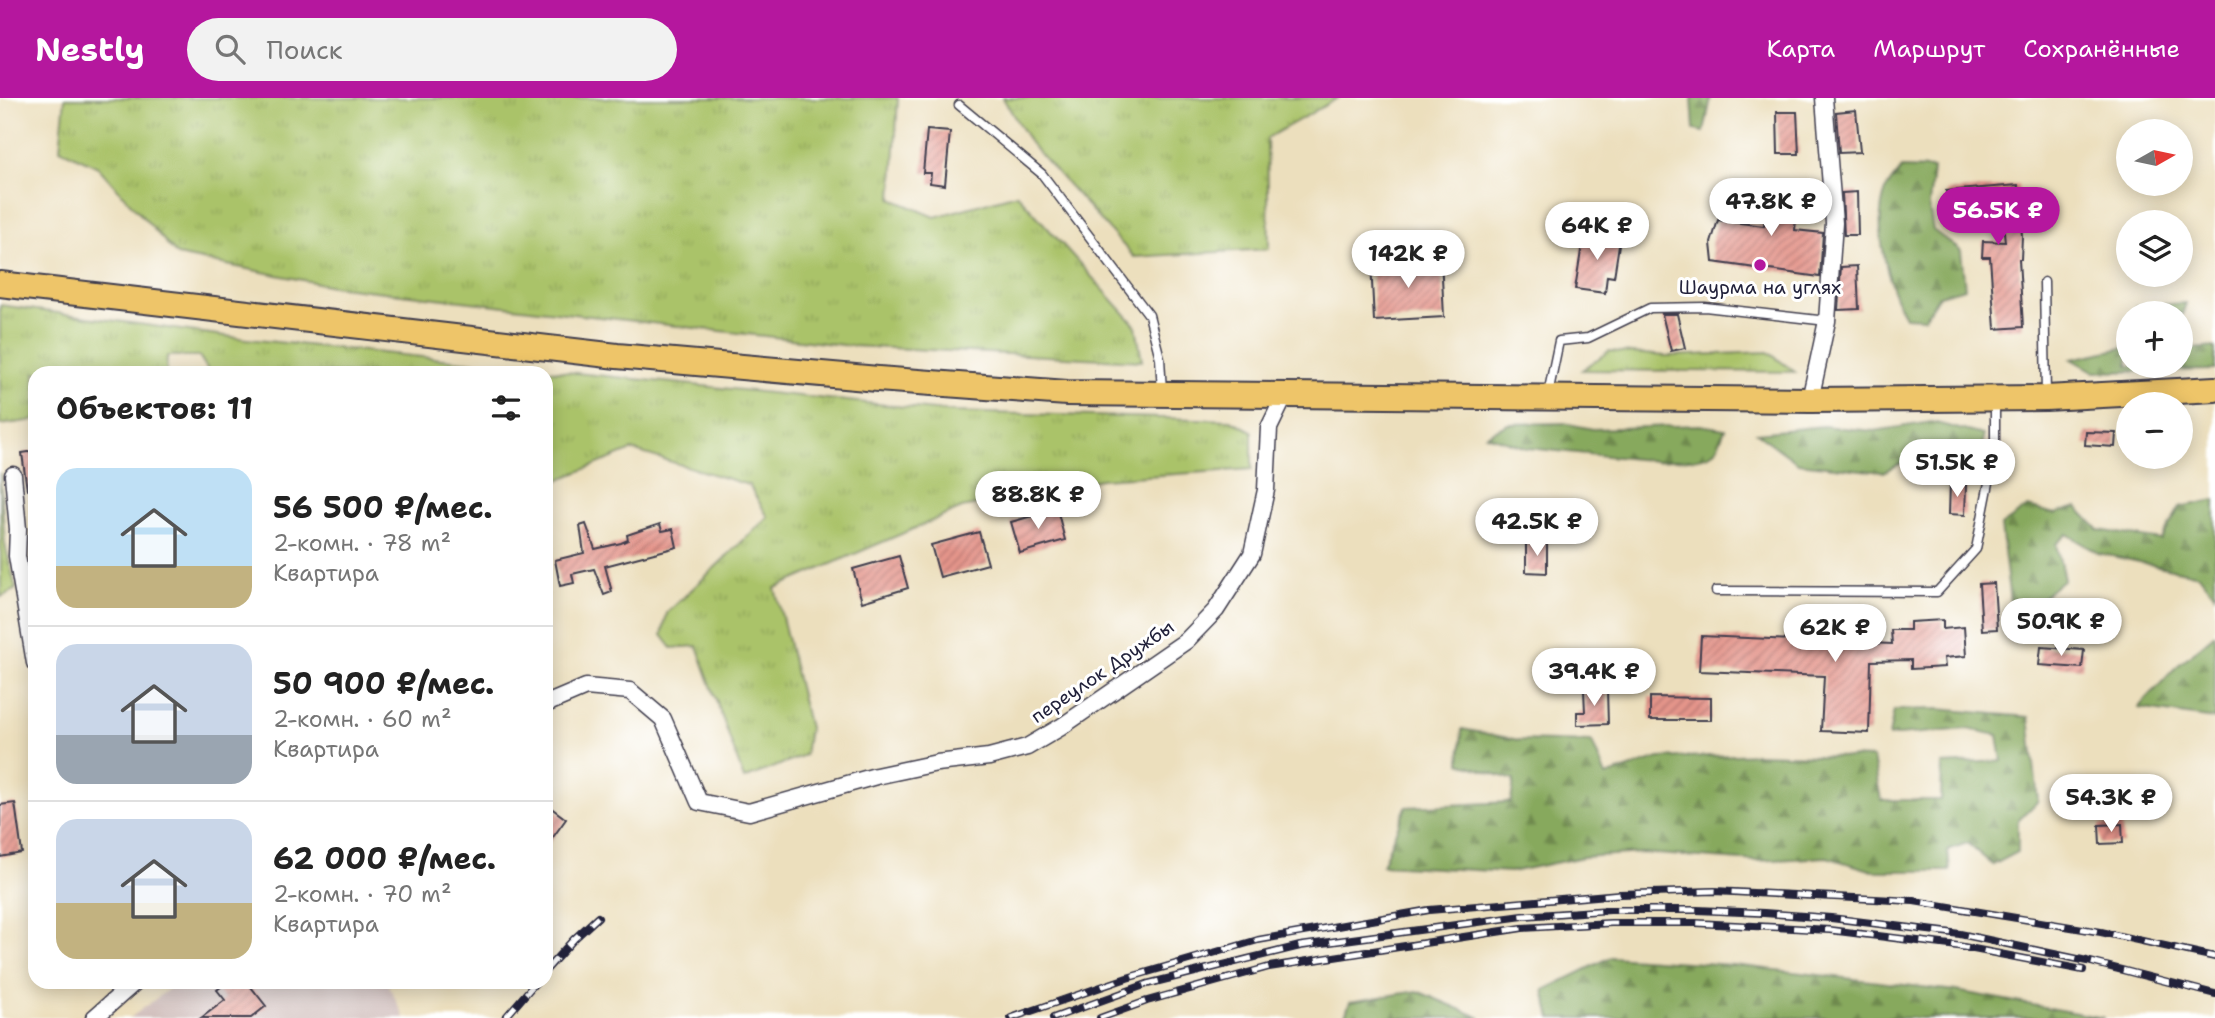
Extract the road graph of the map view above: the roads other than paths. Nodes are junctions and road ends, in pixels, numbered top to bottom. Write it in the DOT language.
graph roads {
  1 [pos="1824,98"];
  2 [pos="959,105"];
  3 [pos="2045,282"];
  4 [pos="0,284"];
  5 [pos="1827,321"];
  6 [pos="2215,389"];
  7 [pos="1163,394"];
  8 [pos="1285,395"];
  9 [pos="1547,397"];
  10 [pos="2046,398"];
  11 [pos="1995,399"];
  12 [pos="1810,400"];
  13 [pos="13,475"];
  14 [pos="1716,591"];
  15 [pos="28,619"];
  16 [pos="553,701"];
  17 [pos="127,989"];
  18 [pos="94,1018"];
  1 -- 5 [label="street"];
  2 -- 7 [label="lane"];
  3 -- 10 [label="lane"];
  4 -- 7 [label="main road"];
  5 -- 9 [label="lane"];
  5 -- 12 [label="street"];
  6 -- 10 [label="main road"];
  7 -- 8 [label="main road"];
  8 -- 9 [label="main road"];
  8 -- 16 [label="street, переулок Дружбы"];
  9 -- 12 [label="main road"];
  10 -- 11 [label="main road"];
  11 -- 12 [label="main road"];
  11 -- 14 [label="lane"];
  13 -- 15 [label="street"];
  17 -- 18 [label="street"];
}
